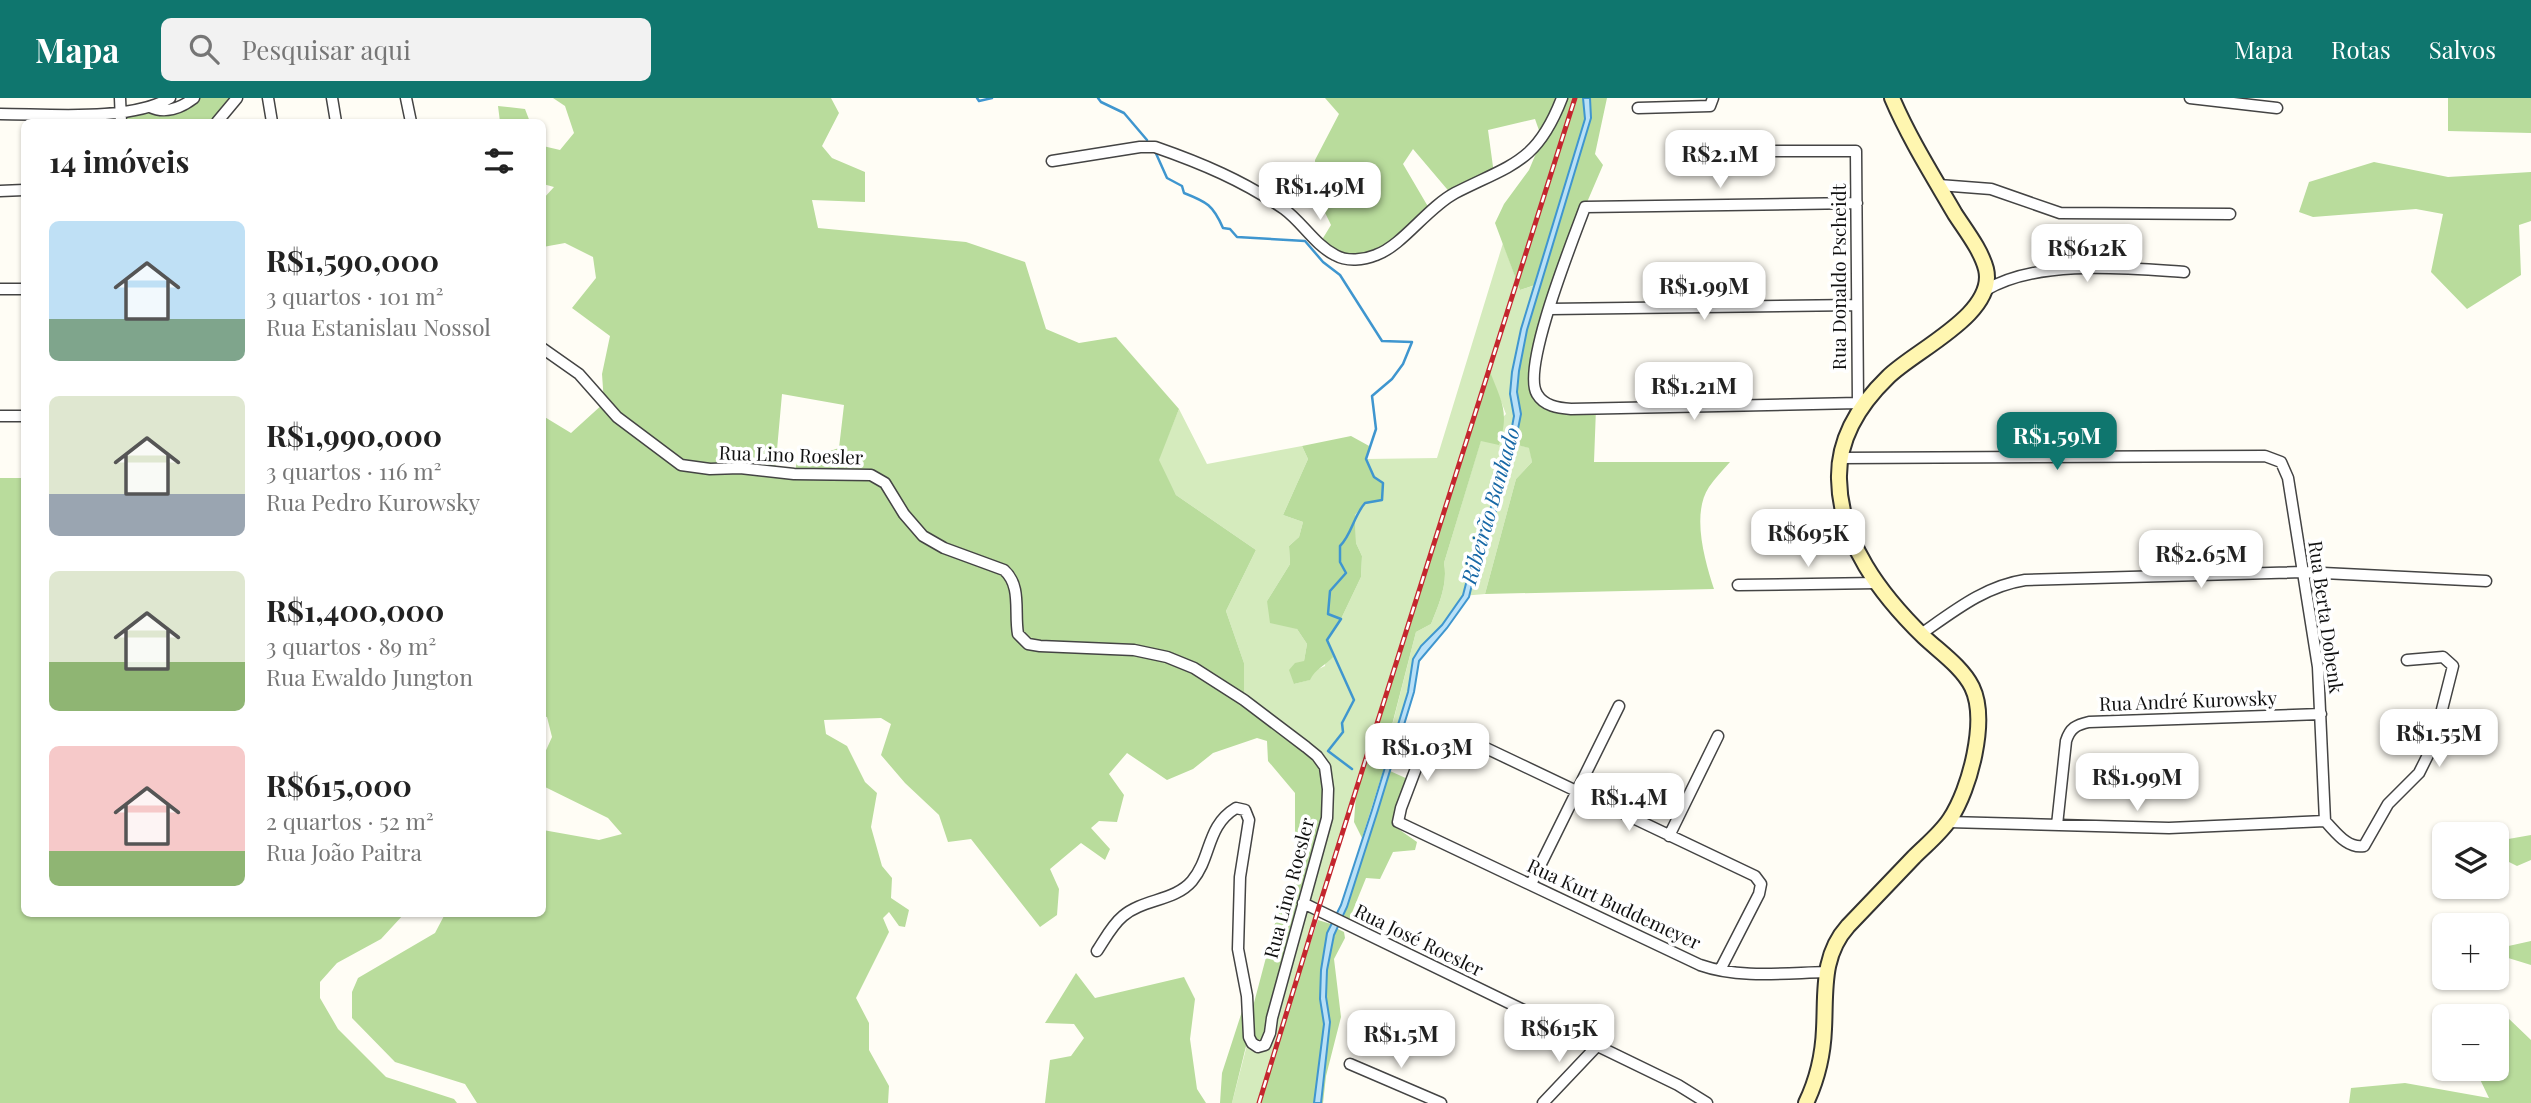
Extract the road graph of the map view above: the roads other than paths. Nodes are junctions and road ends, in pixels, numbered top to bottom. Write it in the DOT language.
graph roads {
  1 [pos="120,98"];
  2 [pos="170,98"];
  3 [pos="194,98"];
  4 [pos="237,98"];
  5 [pos="268,98"];
  6 [pos="332,98"];
  7 [pos="407,98"];
  8 [pos="1562,98"];
  9 [pos="1713,98"];
  10 [pos="1892,98"];
  11 [pos="2190,98"];
  12 [pos="150,107"];
  13 [pos="1638,108"];
  14 [pos="2277,108"];
  15 [pos="0,114"];
  16 [pos="121,118"];
  17 [pos="219,119"];
  18 [pos="272,119"];
  19 [pos="336,119"];
  20 [pos="410,119"];
  21 [pos="1775,151"];
  22 [pos="1052,161"];
  23 [pos="1939,185"];
  24 [pos="21,190"];
  25 [pos="0,191"];
  26 [pos="1857,203"];
  27 [pos="2230,214"];
  28 [pos="2184,272"];
  29 [pos="0,289"];
  30 [pos="21,289"];
  31 [pos="1986,290"];
  32 [pos="1857,305"];
  33 [pos="1550,309"];
  34 [pos="546,351"];
  35 [pos="1861,405"];
  36 [pos="0,416"];
  37 [pos="21,416"];
  38 [pos="1840,458"];
  39 [pos="2303,572"];
  40 [pos="2486,581"];
  41 [pos="1877,583"];
  42 [pos="1738,585"];
  43 [pos="1922,634"];
  44 [pos="2407,660"];
  45 [pos="1619,706"];
  46 [pos="2321,714"];
  47 [pos="1718,737"];
  48 [pos="1577,791"];
  49 [pos="1948,821"];
  50 [pos="2325,821"];
  51 [pos="2057,825"];
  52 [pos="1669,836"];
  53 [pos="1531,884"];
  54 [pos="1303,903"];
  55 [pos="1097,951"];
  56 [pos="1720,971"];
  57 [pos="1826,972"];
  58 [pos="1597,1046"];
  59 [pos="1350,1064"];
  60 [pos="1441,1103"];
  61 [pos="1543,1103"];
  62 [pos="1707,1103"];
  63 [pos="1805,1103"];
  1 -- 16 [label="street"];
  2 -- 12 [label="street"];
  3 -- 12 [label="street"];
  4 -- 17 [label="street"];
  5 -- 18 [label="street"];
  6 -- 19 [label="street"];
  7 -- 20 [label="street"];
  8 -- 22 [label="street"];
  9 -- 13 [label="street"];
  10 -- 23 [label="street"];
  11 -- 14 [label="street"];
  12 -- 16 [label="street"];
  15 -- 16 [label="street"];
  21 -- 26 [label="street, Rua Donaldo Pscheidt"];
  23 -- 27 [label="street"];
  23 -- 31 [label="street"];
  24 -- 25 [label="street"];
  26 -- 32 [label="street, Rua Donaldo Pscheidt"];
  26 -- 33 [label="street"];
  28 -- 31 [label="street"];
  29 -- 30 [label="street"];
  31 -- 35 [label="street"];
  32 -- 33 [label="street"];
  32 -- 35 [label="street, Rua Donaldo Pscheidt"];
  33 -- 35 [label="street"];
  34 -- 54 [label="street, Rua Lino Roesler"];
  35 -- 38 [label="street"];
  36 -- 37 [label="street"];
  38 -- 39 [label="street, Rua Berta Dobenk"];
  38 -- 41 [label="street"];
  39 -- 40 [label="street"];
  39 -- 43 [label="street"];
  39 -- 46 [label="street, Rua Berta Dobenk"];
  41 -- 42 [label="street"];
  41 -- 43 [label="street"];
  43 -- 49 [label="street"];
  44 -- 50 [label="street"];
  45 -- 48 [label="street"];
  46 -- 50 [label="street, Rua Berta Dobenk"];
  46 -- 51 [label="street, Rua André Kurowsky"];
  47 -- 52 [label="street"];
  48 -- 52 [label="street"];
  48 -- 53 [label="street"];
  48 -- 53 [label="street, Rua Kurt Buddemeyer"];
  49 -- 51 [label="street"];
  49 -- 57 [label="street"];
  50 -- 51 [label="street"];
  52 -- 56 [label="street"];
  53 -- 56 [label="street, Rua Kurt Buddemeyer"];
  54 -- 55 [label="street, Rua Lino Roesler"];
  54 -- 58 [label="street, Rua José Roesler"];
  56 -- 57 [label="street, Rua Kurt Buddemeyer"];
  57 -- 63 [label="street"];
  58 -- 61 [label="street"];
  58 -- 62 [label="street, Rua José Roesler"];
  59 -- 60 [label="street"];
}
